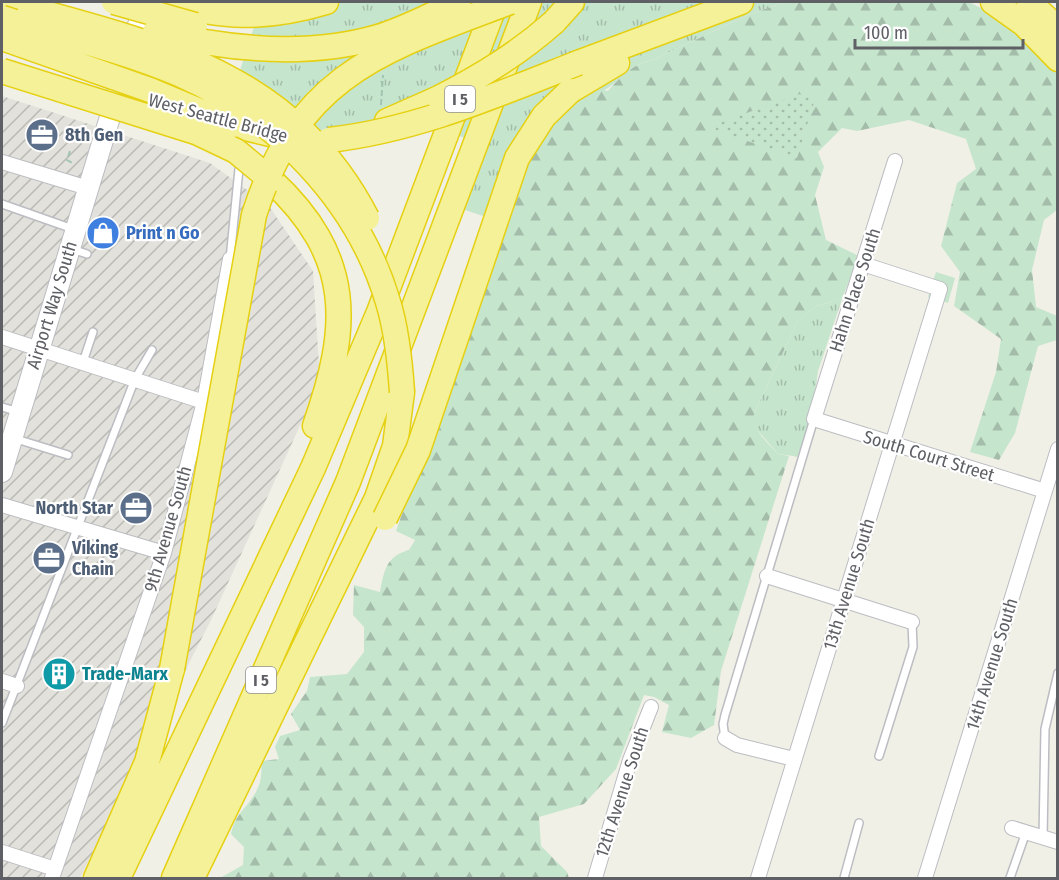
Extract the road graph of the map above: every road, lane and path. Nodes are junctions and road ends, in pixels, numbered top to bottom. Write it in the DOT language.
graph roads {
  1 [pos="7,2"];
  2 [pos="114,2"];
  3 [pos="145,2"];
  4 [pos="160,2"];
  5 [pos="326,2"];
  6 [pos="460,2"];
  7 [pos="496,2"];
  8 [pos="510,2"];
  9 [pos="529,2"];
  10 [pos="572,2"];
  11 [pos="741,2"];
  12 [pos="993,2"];
  13 [pos="1029,2"];
  14 [pos="1043,2"];
  15 [pos="41,5"];
  16 [pos="706,15"];
  17 [pos="1058,19"];
  18 [pos="2,20"];
  19 [pos="1058,29"];
  20 [pos="2,38"];
  21 [pos="2,57"];
  22 [pos="1058,59"];
  23 [pos="127,61"];
  24 [pos="2,71"];
  25 [pos="2,87"];
  26 [pos="233,125"];
  27 [pos="329,140"];
  28 [pos="70,151"];
  29 [pos="895,161"];
  30 [pos="2,162"];
  31 [pos="74,164"];
  32 [pos="239,169"];
  33 [pos="271,180"];
  34 [pos="88,188"];
  35 [pos="2,204"];
  36 [pos="75,230"];
  37 [pos="230,259"];
  38 [pos="863,264"];
  39 [pos="93,332"];
  40 [pos="2,337"];
  41 [pos="39,348"];
  42 [pos="152,350"];
  43 [pos="83,362"];
  44 [pos="135,379"];
  45 [pos="402,392"];
  46 [pos="204,402"];
  47 [pos="10,409"];
  48 [pos="814,419"];
  49 [pos="12,437"];
  50 [pos="894,445"];
  51 [pos="1058,449"];
  52 [pos="68,455"];
  53 [pos="307,466"];
  54 [pos="2,472"];
  55 [pos="1045,491"];
  56 [pos="2,505"];
  57 [pos="378,514"];
  58 [pos="78,528"];
  59 [pos="164,553"];
  60 [pos="767,576"];
  61 [pos="844,600"];
  62 [pos="912,622"];
  63 [pos="1058,673"];
  64 [pos="2,681"];
  65 [pos="17,686"];
  66 [pos="651,707"];
  67 [pos="2,723"];
  68 [pos="725,738"];
  69 [pos="879,756"];
  70 [pos="794,759"];
  71 [pos="859,823"];
  72 [pos="1012,828"];
  73 [pos="1026,832"];
  74 [pos="1043,838"];
  75 [pos="1058,842"];
  76 [pos="2,852"];
  77 [pos="54,874"];
  78 [pos="96,879"];
  79 [pos="118,879"];
  80 [pos="174,879"];
  81 [pos="192,879"];
  82 [pos="595,879"];
  83 [pos="758,879"];
  84 [pos="844,879"];
  85 [pos="926,879"];
  86 [pos="1010,879"];
  1 -- 15 [label="highway"];
  2 -- 6 [label="highway, bridge"];
  3 -- 23 [label="main road, Airport Way South"];
  4 -- 5 [label="highway"];
  6 -- 15 [label="highway, bridge"];
  7 -- 53 [label="highway, I 5"];
  8 -- 78 [label="highway, bridge"];
  9 -- 80 [label="highway, I 5, bridge"];
  10 -- 27 [label="highway, bridge"];
  11 -- 16 [label="highway"];
  12 -- 22 [label="highway"];
  13 -- 19 [label="highway"];
  14 -- 17 [label="highway"];
  15 -- 45 [label="highway, bridge"];
  16 -- 27 [label="highway, West Seattle Bridge, bridge"];
  16 -- 57 [label="highway, bridge"];
  18 -- 23 [label="main road"];
  18 -- 45 [label="highway, bridge"];
  20 -- 26 [label="highway, bridge"];
  21 -- 26 [label="highway, West Seattle Bridge, bridge"];
  23 -- 34 [label="main road, Airport Way South"];
  24 -- 33 [label="highway, bridge"];
  25 -- 33 [label="highway, bridge"];
  26 -- 27 [label="highway, West Seattle Bridge, bridge"];
  28 -- 31 [label="path"];
  29 -- 38 [label="street, Hahn Place South"];
  30 -- 34 [label="street"];
  32 -- 37 [label="lane, 9th Avenue South"];
  33 -- 53 [label="highway"];
  34 -- 36 [label="main road, Airport Way South"];
  35 -- 36 [label="lane"];
  36 -- 41 [label="main road, Airport Way South"];
  37 -- 46 [label="street, 9th Avenue South"];
  38 -- 48 [label="street, Hahn Place South"];
  38 -- 50 [label="street, 13th Avenue South"];
  39 -- 43 [label="lane"];
  40 -- 41 [label="street"];
  41 -- 43 [label="street"];
  41 -- 47 [label="main road, Airport Way South"];
  42 -- 44 [label="lane"];
  43 -- 44 [label="street"];
  44 -- 46 [label="street"];
  44 -- 58 [label="lane"];
  45 -- 57 [label="highway"];
  46 -- 59 [label="street, 9th Avenue South"];
  47 -- 49 [label="main road, Airport Way South"];
  48 -- 50 [label="street, South Court Street"];
  48 -- 60 [label="lane"];
  49 -- 52 [label="lane"];
  49 -- 54 [label="main road, Airport Way South"];
  50 -- 55 [label="street, South Court Street"];
  50 -- 61 [label="street, 13th Avenue South"];
  51 -- 55 [label="street, 14th Avenue South"];
  53 -- 79 [label="highway, I 5"];
  55 -- 85 [label="street, 14th Avenue South"];
  56 -- 58 [label="street"];
  57 -- 81 [label="highway"];
  58 -- 59 [label="street"];
  58 -- 65 [label="lane"];
  59 -- 77 [label="street, 9th Avenue South"];
  60 -- 61 [label="street"];
  60 -- 68 [label="lane"];
  61 -- 62 [label="street"];
  61 -- 70 [label="street, 13th Avenue South"];
  62 -- 69 [label="lane"];
  63 -- 74 [label="lane"];
  64 -- 65 [label="street"];
  65 -- 67 [label="lane"];
  66 -- 82 [label="street, 12th Avenue South"];
  68 -- 70 [label="street"];
  70 -- 83 [label="street, 13th Avenue South"];
  71 -- 84 [label="lane"];
  72 -- 73 [label="street"];
  73 -- 74 [label="street"];
  73 -- 86 [label="lane"];
  74 -- 75 [label="street"];
  76 -- 77 [label="street"];
}
